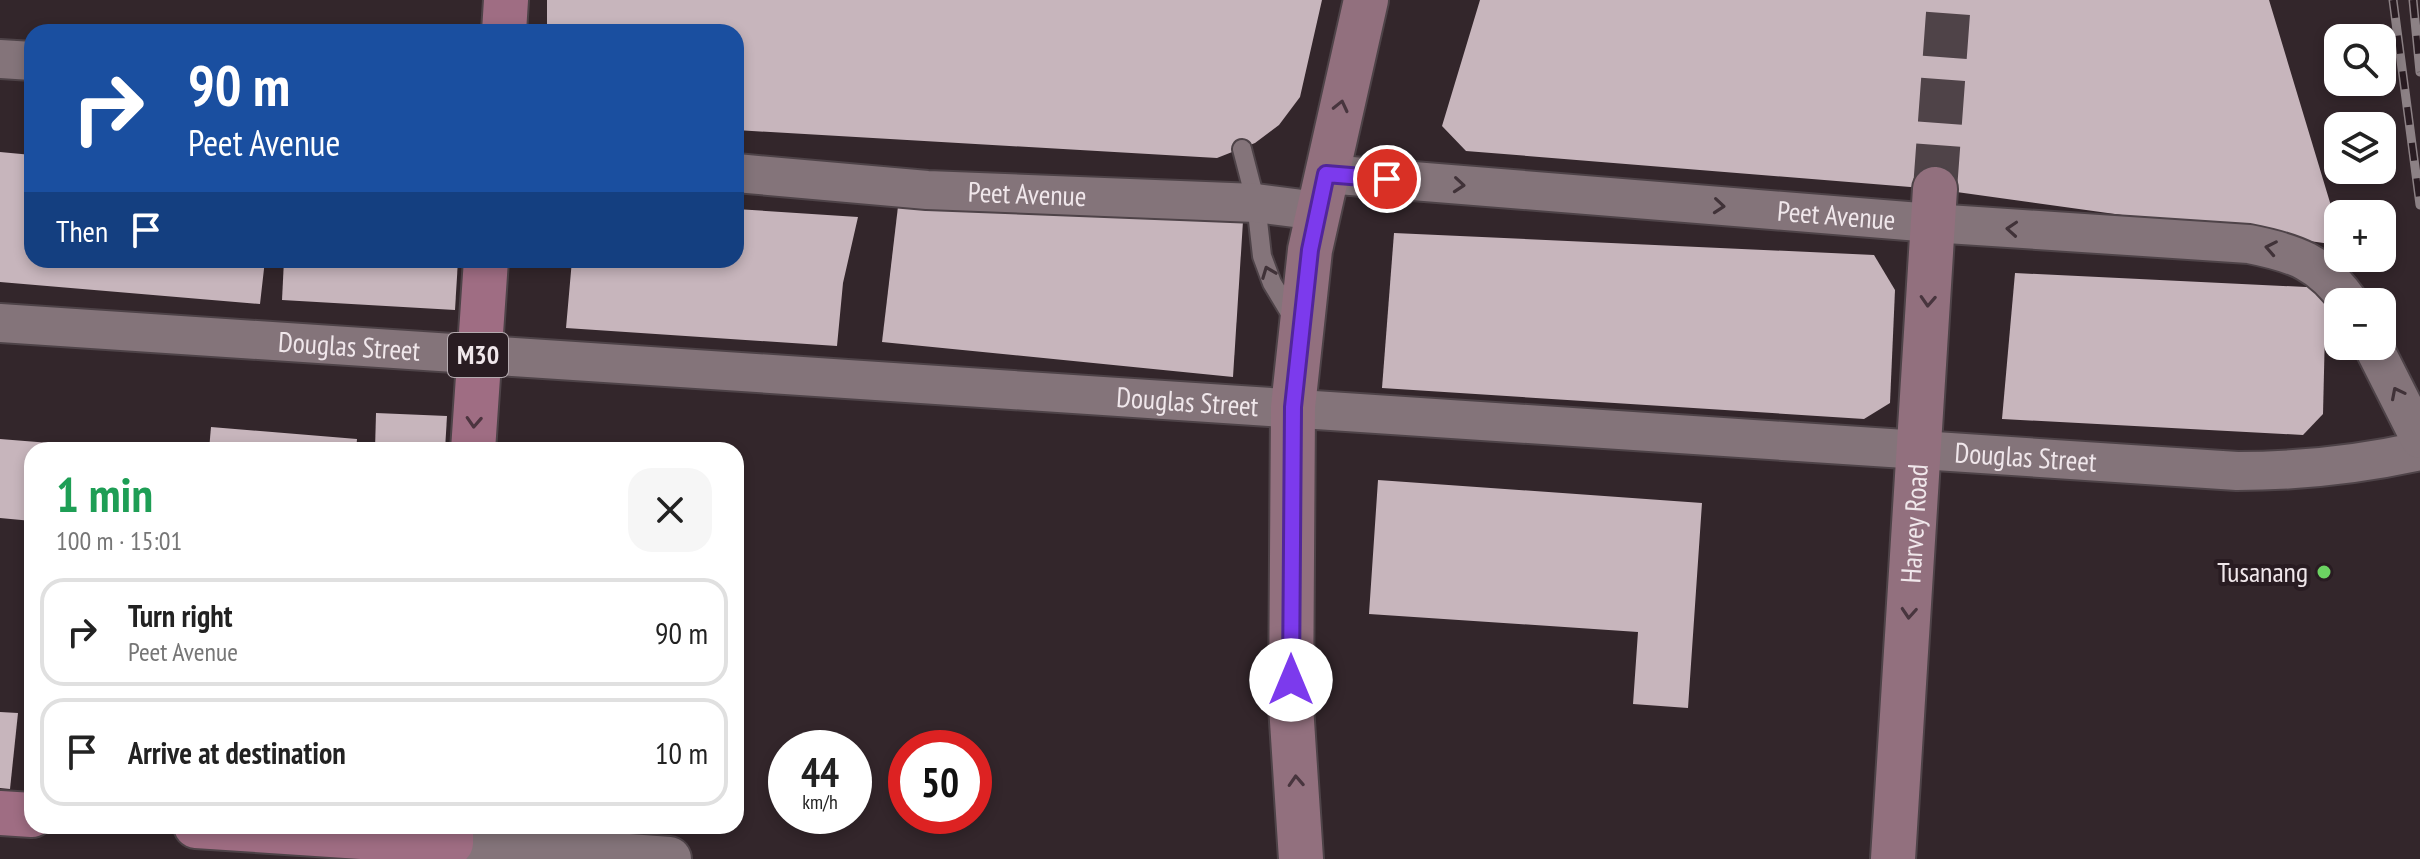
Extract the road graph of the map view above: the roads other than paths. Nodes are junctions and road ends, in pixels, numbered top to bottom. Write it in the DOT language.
graph roads {
  1 [pos="506,0"];
  2 [pos="1366,0"];
  3 [pos="504,24"];
  4 [pos="0,59"];
  5 [pos="24,60"];
  6 [pos="1242,149"];
  7 [pos="744,174"];
  8 [pos="1322,193"];
  9 [pos="1256,203"];
  10 [pos="1934,206"];
  11 [pos="485,268"];
  12 [pos="2337,288"];
  13 [pos="0,323"];
  14 [pos="1301,333"];
  15 [pos="478,355"];
  16 [pos="2380,360"];
  17 [pos="1293,407"];
  18 [pos="2420,439"];
  19 [pos="473,442"];
  20 [pos="1919,451"];
  21 [pos="2420,451"];
  22 [pos="0,813"];
  23 [pos="24,814"];
  24 [pos="451,834"];
  25 [pos="669,859"];
  26 [pos="1301,859"];
  27 [pos="1893,859"];
  1 -- 3 [label="main road"];
  8 -- 2 [label="main road, one-way"];
  4 -- 5 [label="street"];
  6 -- 9 [label="lane"];
  7 -- 9 [label="street, Peet Avenue"];
  8 -- 9 [label="street, Peet Avenue"];
  8 -- 10 [label="street, Peet Avenue, one-way"];
  8 -- 14 [label="main road"];
  14 -- 9 [label="lane, one-way"];
  12 -- 10 [label="street, Peet Avenue, one-way"];
  10 -- 20 [label="main road, Harvey Road, one-way"];
  11 -- 15 [label="main road, M30"];
  13 -- 15 [label="street, Douglas Street"];
  14 -- 17 [label="main road"];
  15 -- 17 [label="street, Douglas Street"];
  15 -- 19 [label="main road, M30, one-way"];
  18 -- 16 [label="street, one-way"];
  17 -- 20 [label="street, Douglas Street"];
  26 -- 17 [label="main road, one-way"];
  20 -- 21 [label="street, Douglas Street"];
  20 -- 27 [label="main road, Harvey Road, one-way"];
  22 -- 23 [label="main road"];
  24 -- 25 [label="street"];
}
